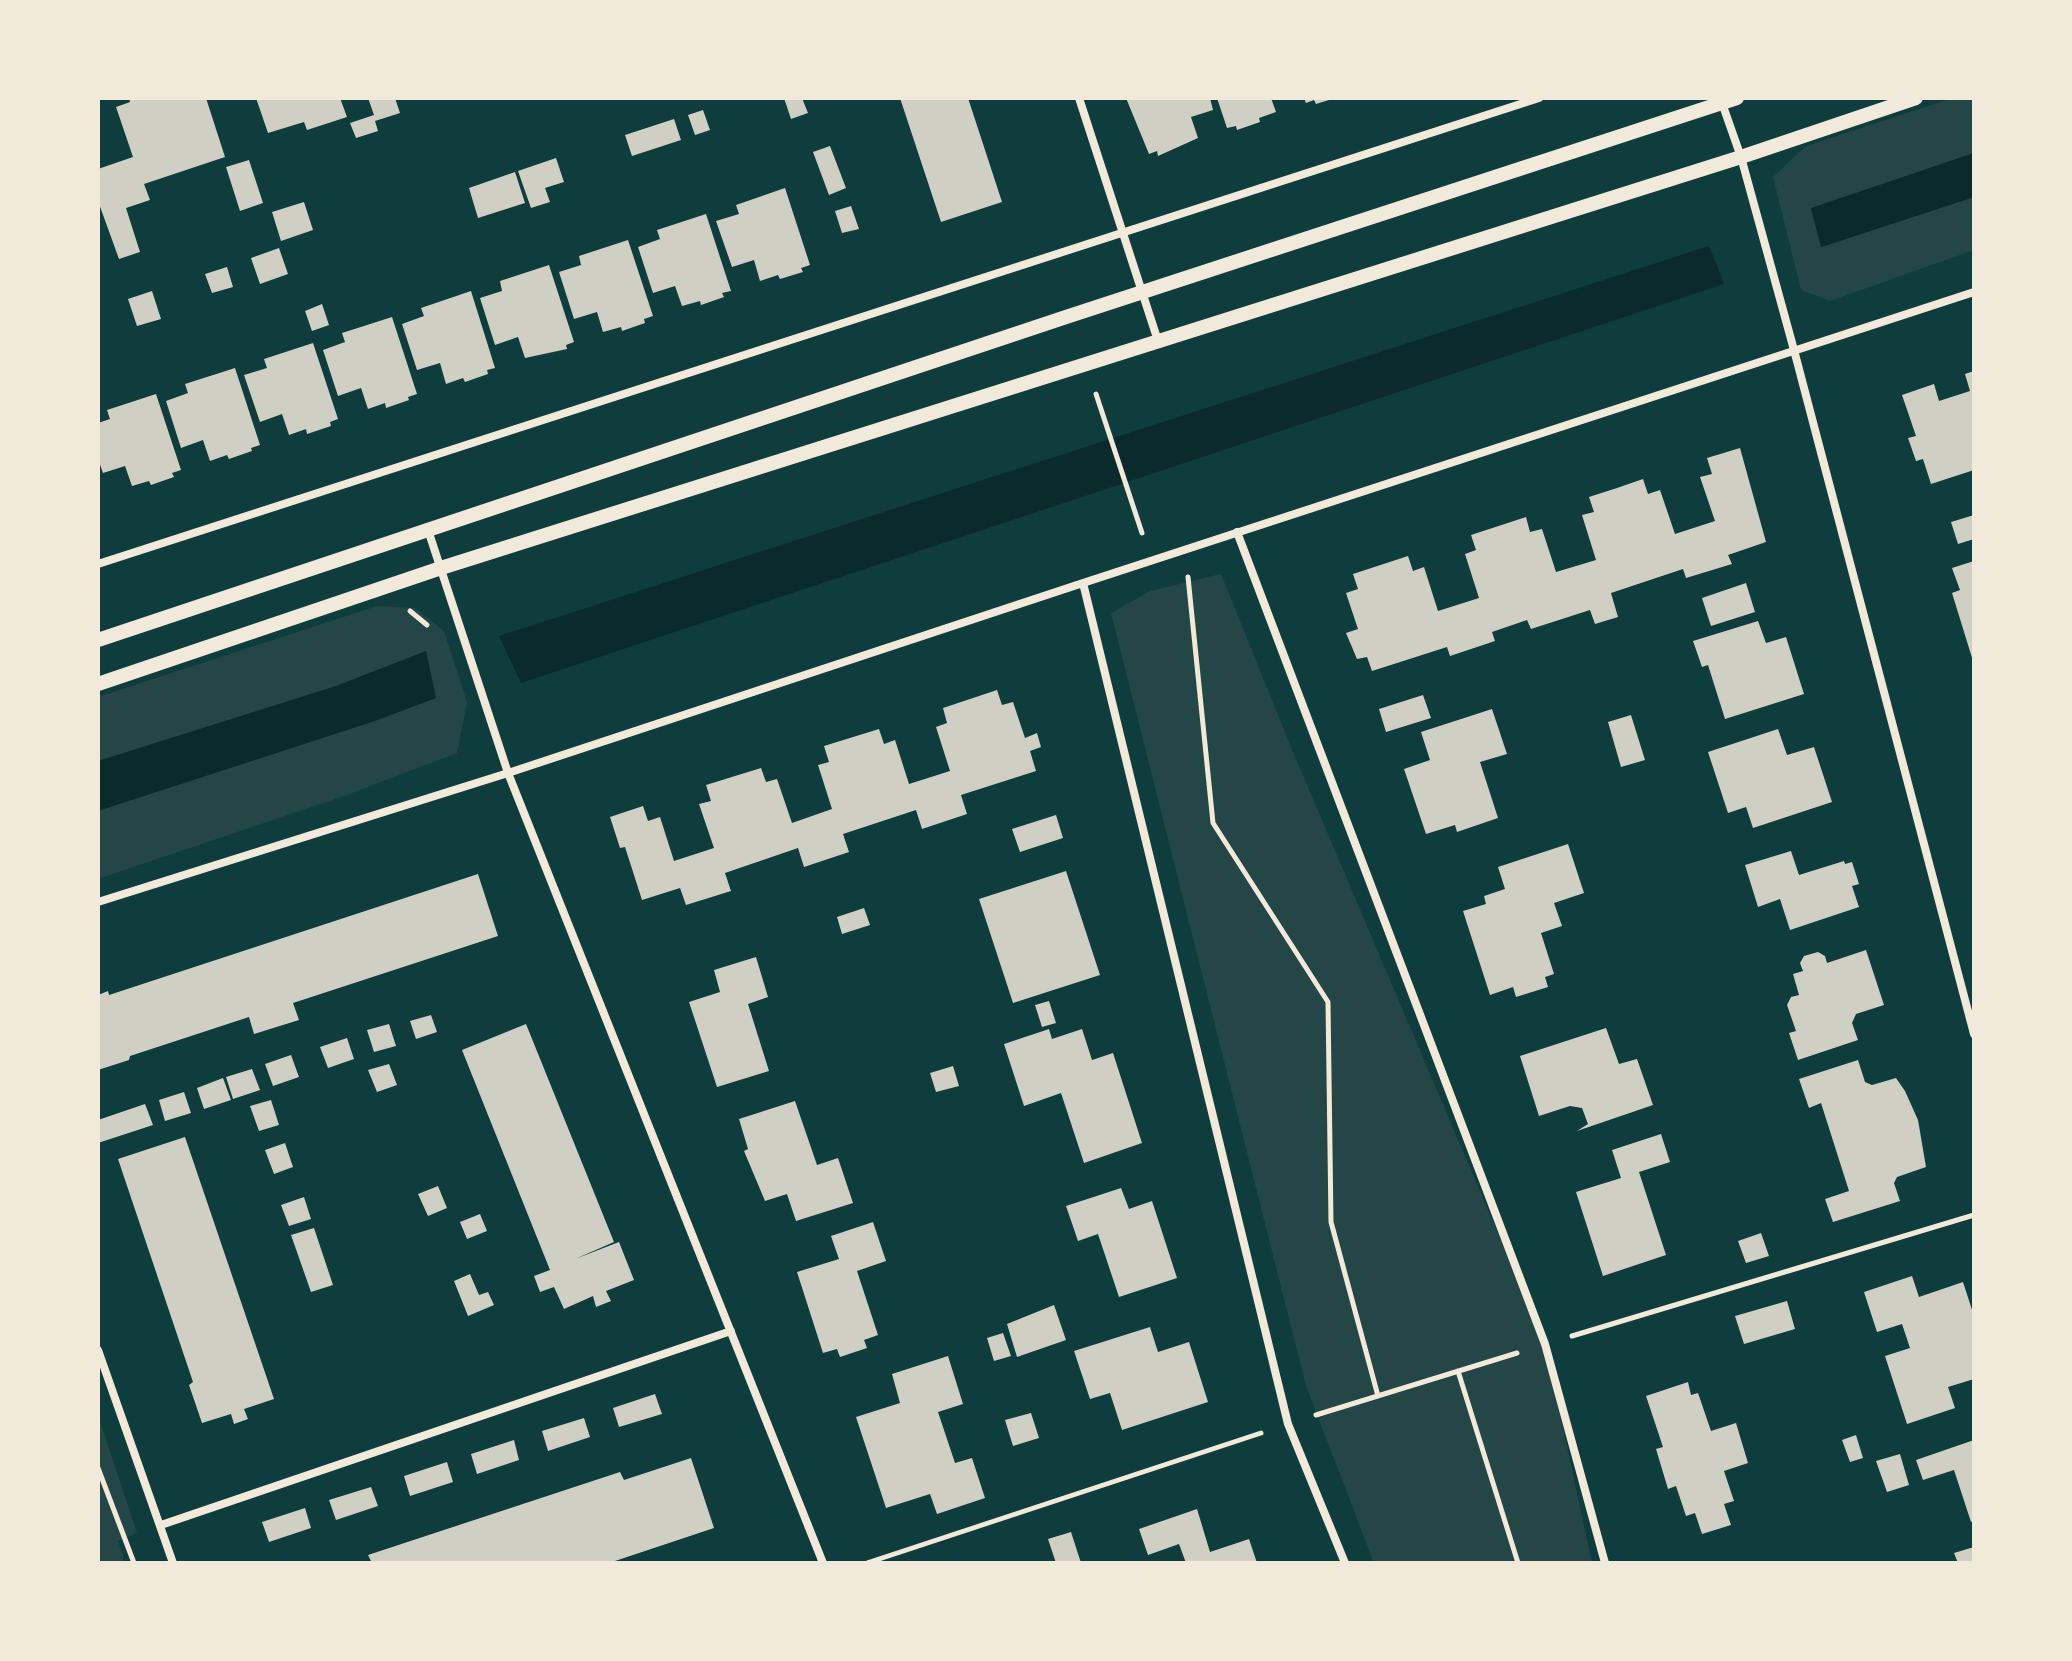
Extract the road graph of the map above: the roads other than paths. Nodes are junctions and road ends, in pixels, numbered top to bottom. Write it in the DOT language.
graph roads {
  1 [pos="1079,98"];
  2 [pos="1539,98"];
  3 [pos="1916,98"];
  4 [pos="1730,100"];
  5 [pos="1741,157"];
  6 [pos="1123,234"];
  7 [pos="1141,292"];
  8 [pos="1974,292"];
  9 [pos="1158,341"];
  10 [pos="1794,350"];
  11 [pos="428,530"];
  12 [pos="1237,532"];
  13 [pos="98,564"];
  14 [pos="441,568"];
  15 [pos="1083,583"];
  16 [pos="98,640"];
  17 [pos="98,684"];
  18 [pos="508,773"];
  19 [pos="98,902"];
  20 [pos="1974,1034"];
  21 [pos="731,1331"];
  22 [pos="98,1350"];
  23 [pos="161,1525"];
  24 [pos="173,1563"];
  25 [pos="823,1563"];
  26 [pos="1345,1563"];
  27 [pos="1605,1563"];
  1 -- 6 [label="street"];
  2 -- 6 [label="street"];
  3 -- 5 [label="street"];
  4 -- 5 [label="street"];
  4 -- 7 [label="street"];
  5 -- 9 [label="street"];
  5 -- 10 [label="street"];
  6 -- 7 [label="street"];
  6 -- 13 [label="street"];
  7 -- 9 [label="street"];
  7 -- 11 [label="street"];
  8 -- 10 [label="street"];
  9 -- 14 [label="street"];
  10 -- 12 [label="street"];
  10 -- 20 [label="street"];
  11 -- 14 [label="street"];
  11 -- 16 [label="street"];
  12 -- 15 [label="street"];
  12 -- 27 [label="street"];
  14 -- 17 [label="street"];
  14 -- 18 [label="street"];
  15 -- 18 [label="street"];
  15 -- 26 [label="street"];
  18 -- 19 [label="street"];
  18 -- 21 [label="street"];
  21 -- 23 [label="street"];
  21 -- 25 [label="street"];
  22 -- 23 [label="street"];
  23 -- 24 [label="street"];
}
